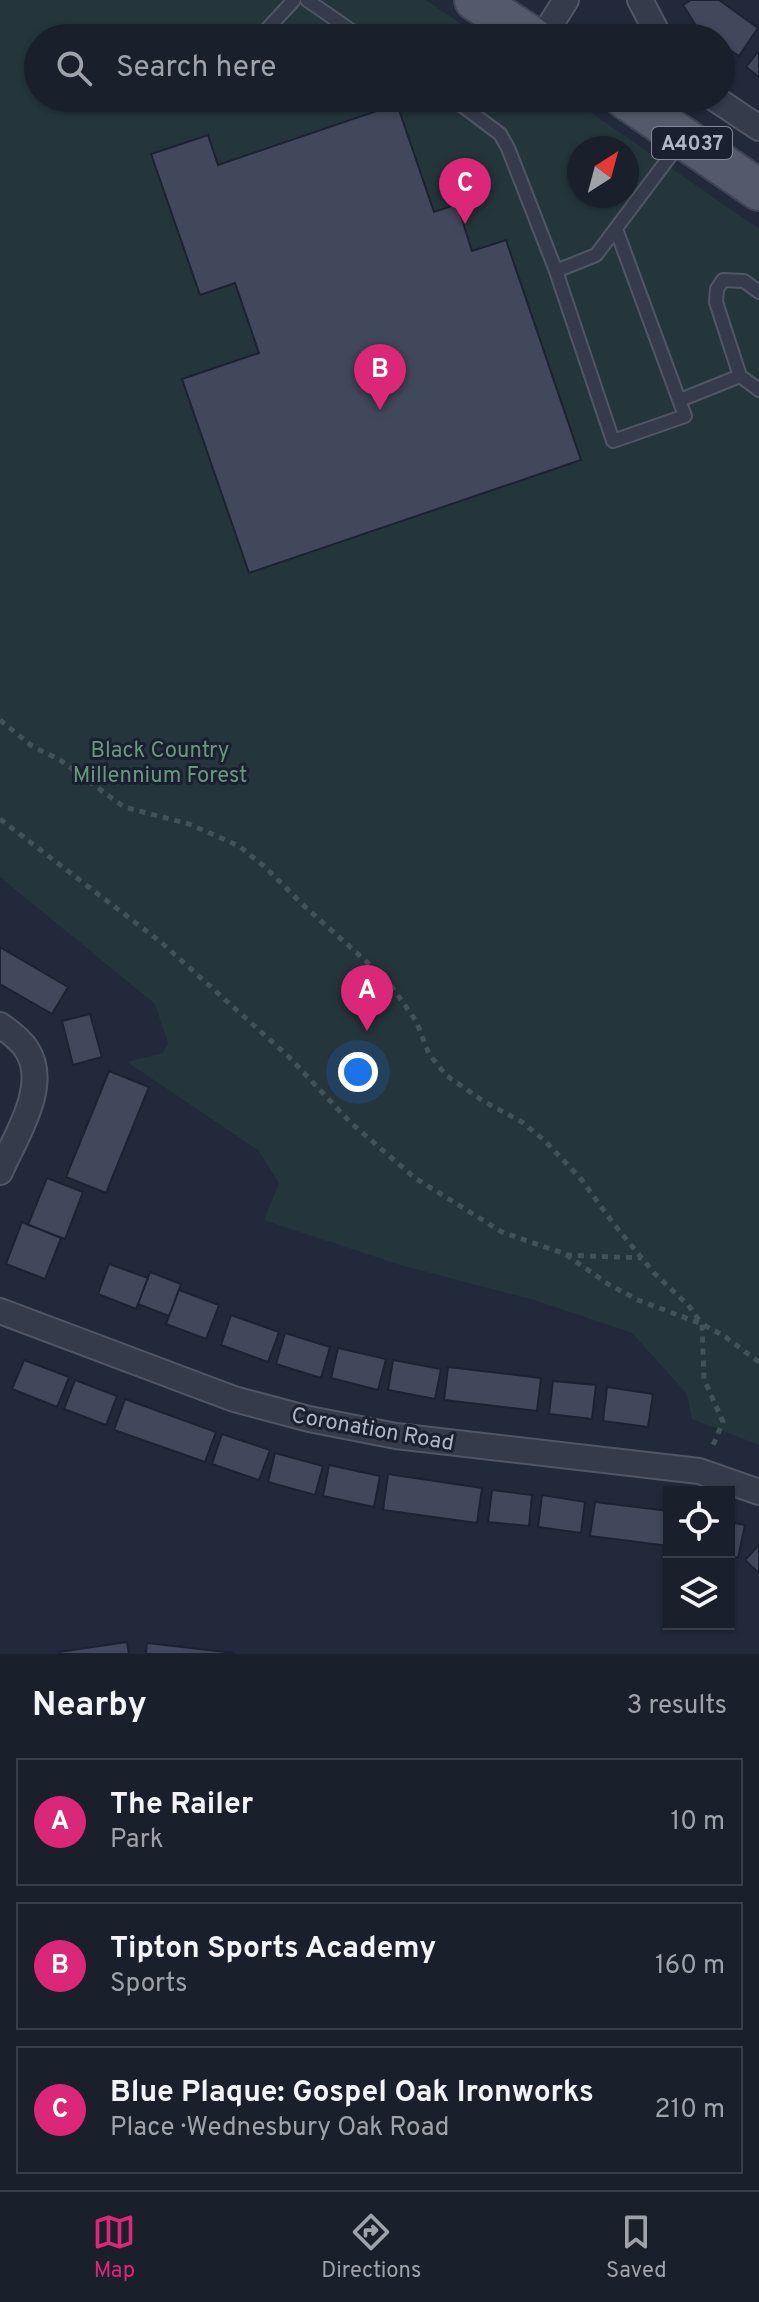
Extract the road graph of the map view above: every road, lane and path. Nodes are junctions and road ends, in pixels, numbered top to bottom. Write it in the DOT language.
graph roads {
  1 [pos="294,0"];
  2 [pos="307,0"];
  3 [pos="475,0"];
  4 [pos="566,0"];
  5 [pos="640,0"];
  6 [pos="272,24"];
  7 [pos="342,24"];
  8 [pos="512,24"];
  9 [pos="551,24"];
  10 [pos="653,24"];
  11 [pos="471,112"];
  12 [pos="646,112"];
  13 [pos="735,112"];
  14 [pos="759,128"];
  15 [pos="684,137"];
  16 [pos="759,190"];
  17 [pos="616,229"];
  18 [pos="556,271"];
  19 [pos="759,292"];
  20 [pos="740,376"];
  21 [pos="759,390"];
  22 [pos="680,400"];
  23 [pos="0,720"];
  24 [pos="0,819"];
  25 [pos="0,1025"];
  26 [pos="0,1172"];
  27 [pos="565,1254"];
  28 [pos="642,1258"];
  29 [pos="0,1311"];
  30 [pos="702,1324"];
  31 [pos="759,1362"];
  32 [pos="699,1471"];
  33 [pos="759,1492"];
  1 -- 6 [label="lane"];
  2 -- 7 [label="lane"];
  3 -- 8 [label="main road"];
  4 -- 9 [label="street"];
  5 -- 10 [label="street"];
  11 -- 18 [label="lane"];
  12 -- 15 [label="main road, A4037"];
  13 -- 14 [label="street"];
  15 -- 16 [label="main road, A4037"];
  15 -- 17 [label="lane"];
  17 -- 18 [label="lane"];
  17 -- 22 [label="lane"];
  18 -- 22 [label="lane"];
  19 -- 20 [label="lane"];
  20 -- 21 [label="lane"];
  20 -- 22 [label="lane"];
  23 -- 28 [label="path"];
  24 -- 27 [label="path"];
  25 -- 26 [label="street"];
  27 -- 28 [label="path"];
  27 -- 30 [label="path"];
  28 -- 30 [label="path"];
  29 -- 32 [label="street, Coronation Road"];
  30 -- 31 [label="path"];
  30 -- 32 [label="path"];
  32 -- 33 [label="street, Coronation Road"];
}
